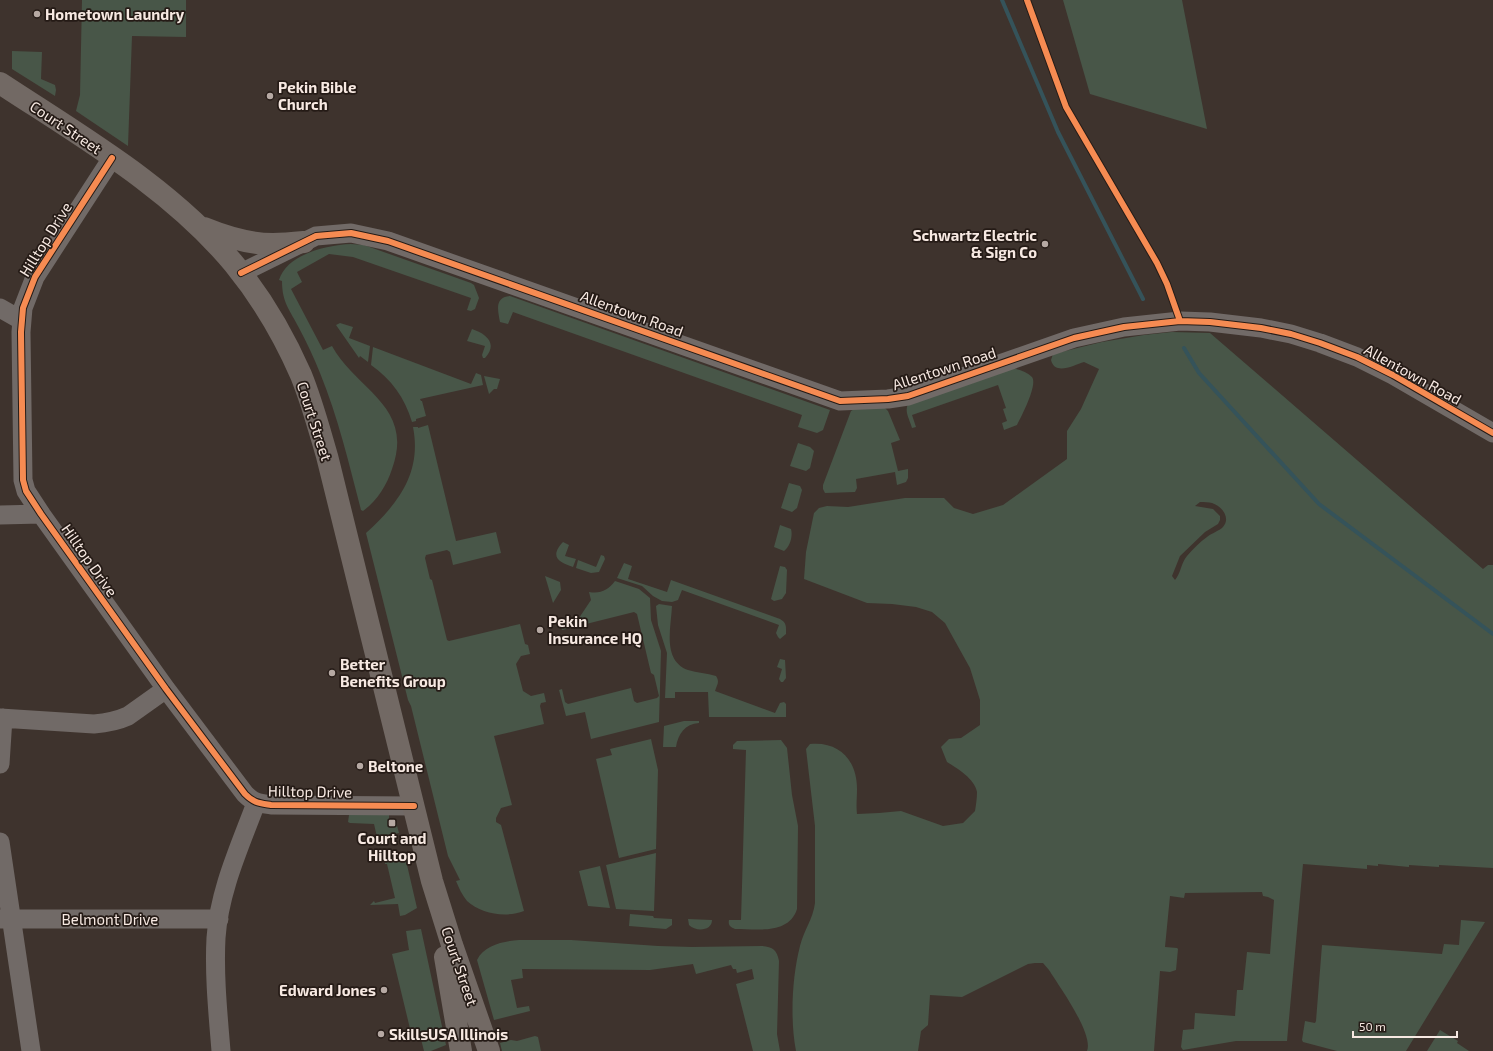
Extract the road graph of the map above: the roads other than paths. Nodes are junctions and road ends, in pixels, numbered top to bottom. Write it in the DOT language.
graph roads {
  1 [pos="0,83"];
  2 [pos="112,158"];
  3 [pos="196,225"];
  4 [pos="304,242"];
  5 [pos="241,273"];
  6 [pos="0,308"];
  7 [pos="21,320"];
  8 [pos="1493,433"];
  9 [pos="41,514"];
  10 [pos="0,516"];
  11 [pos="166,689"];
  12 [pos="2,718"];
  13 [pos="0,764"];
  14 [pos="256,803"];
  15 [pos="414,806"];
  16 [pos="0,842"];
  17 [pos="432,881"];
  18 [pos="6,919"];
  19 [pos="219,919"];
  20 [pos="31,1051"];
  21 [pos="221,1051"];
  22 [pos="461,1051"];
  23 [pos="489,1051"];
  1 -- 2 [label="main road, Court Street"];
  2 -- 3 [label="main road, Court Street"];
  2 -- 7 [label="street, Hilltop Drive"];
  3 -- 4 [label="main road"];
  3 -- 5 [label="main road, Court Street"];
  4 -- 5 [label="street, Allentown Road"];
  4 -- 8 [label="street, Allentown Road"];
  5 -- 15 [label="main road, Court Street"];
  6 -- 7 [label="street"];
  7 -- 9 [label="street, Hilltop Drive"];
  9 -- 10 [label="street"];
  9 -- 11 [label="street, Hilltop Drive"];
  11 -- 12 [label="street"];
  11 -- 14 [label="street, Hilltop Drive"];
  12 -- 13 [label="street"];
  14 -- 15 [label="street, Hilltop Drive"];
  14 -- 19 [label="street, Hilltop Drive"];
  15 -- 17 [label="main road, Court Street"];
  16 -- 18 [label="street"];
  17 -- 22 [label="main road, Court Street"];
  17 -- 23 [label="main road, Court Street"];
  18 -- 19 [label="street, Belmont Drive"];
  18 -- 20 [label="street"];
  19 -- 21 [label="street, Hilltop Drive"];
}
